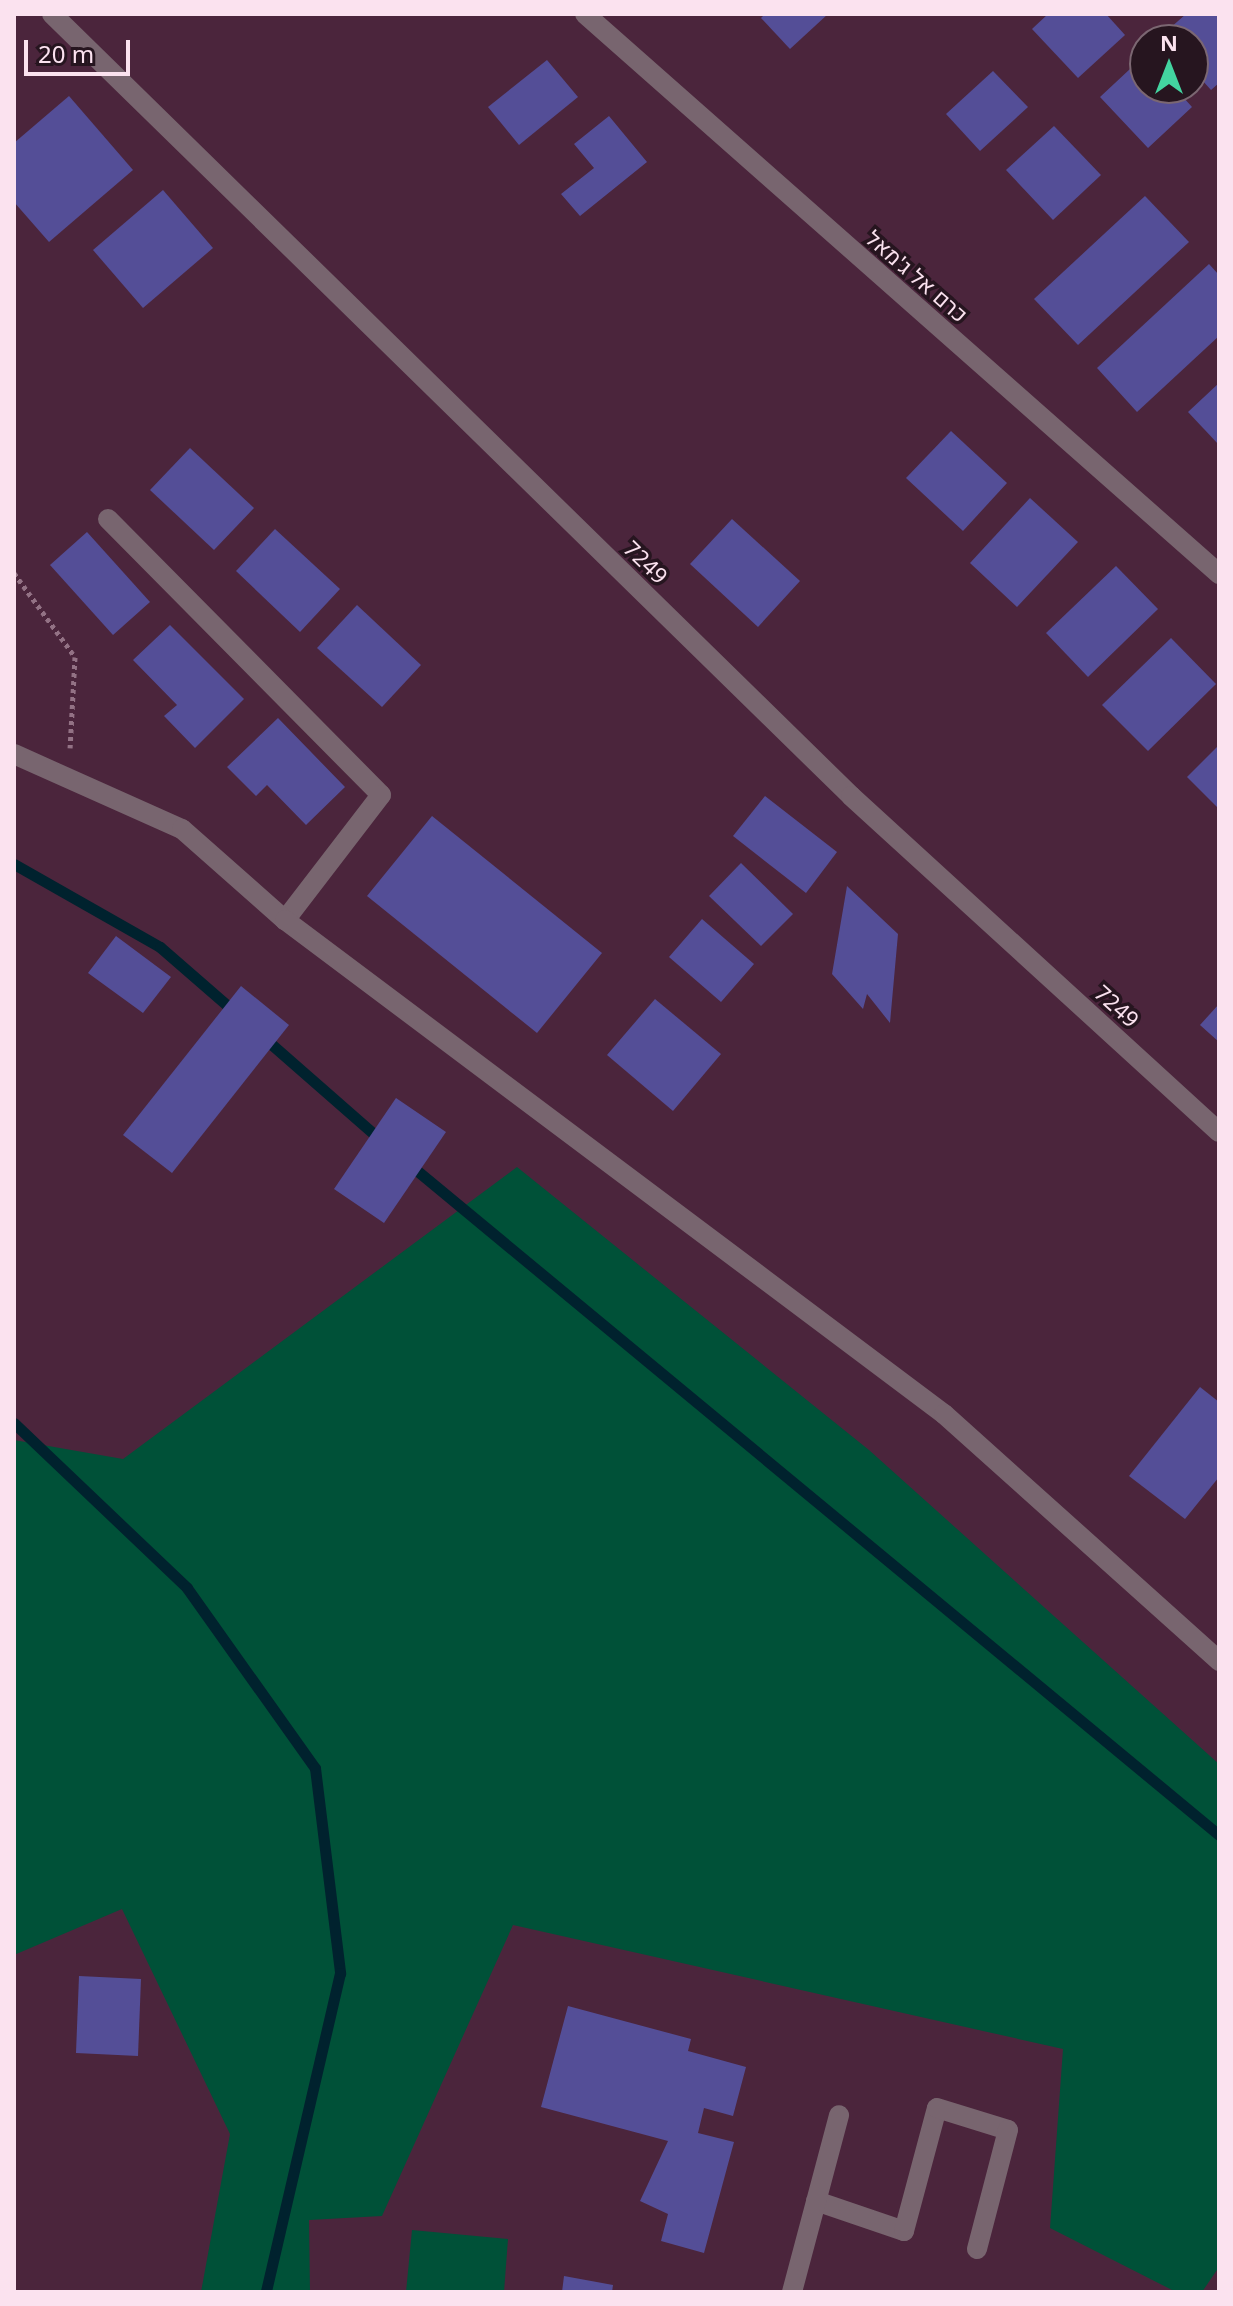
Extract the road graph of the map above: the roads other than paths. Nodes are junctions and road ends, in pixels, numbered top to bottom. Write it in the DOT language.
graph roads {
  1 [pos="52,14"];
  2 [pos="585,14"];
  3 [pos="108,519"];
  4 [pos="1219,574"];
  5 [pos="14,754"];
  6 [pos="285,920"];
  7 [pos="1219,1132"];
  8 [pos="1219,1661"];
  9 [pos="839,2115"];
  10 [pos="816,2201"];
  11 [pos="977,2249"];
  12 [pos="792,2292"];
  1 -- 7 [label="street, 7249"];
  2 -- 4 [label="street, כרם אל ג'מאל"];
  3 -- 6 [label="street"];
  5 -- 6 [label="street"];
  6 -- 8 [label="street"];
  9 -- 10 [label="street"];
  10 -- 11 [label="street"];
  10 -- 12 [label="street"];
}
